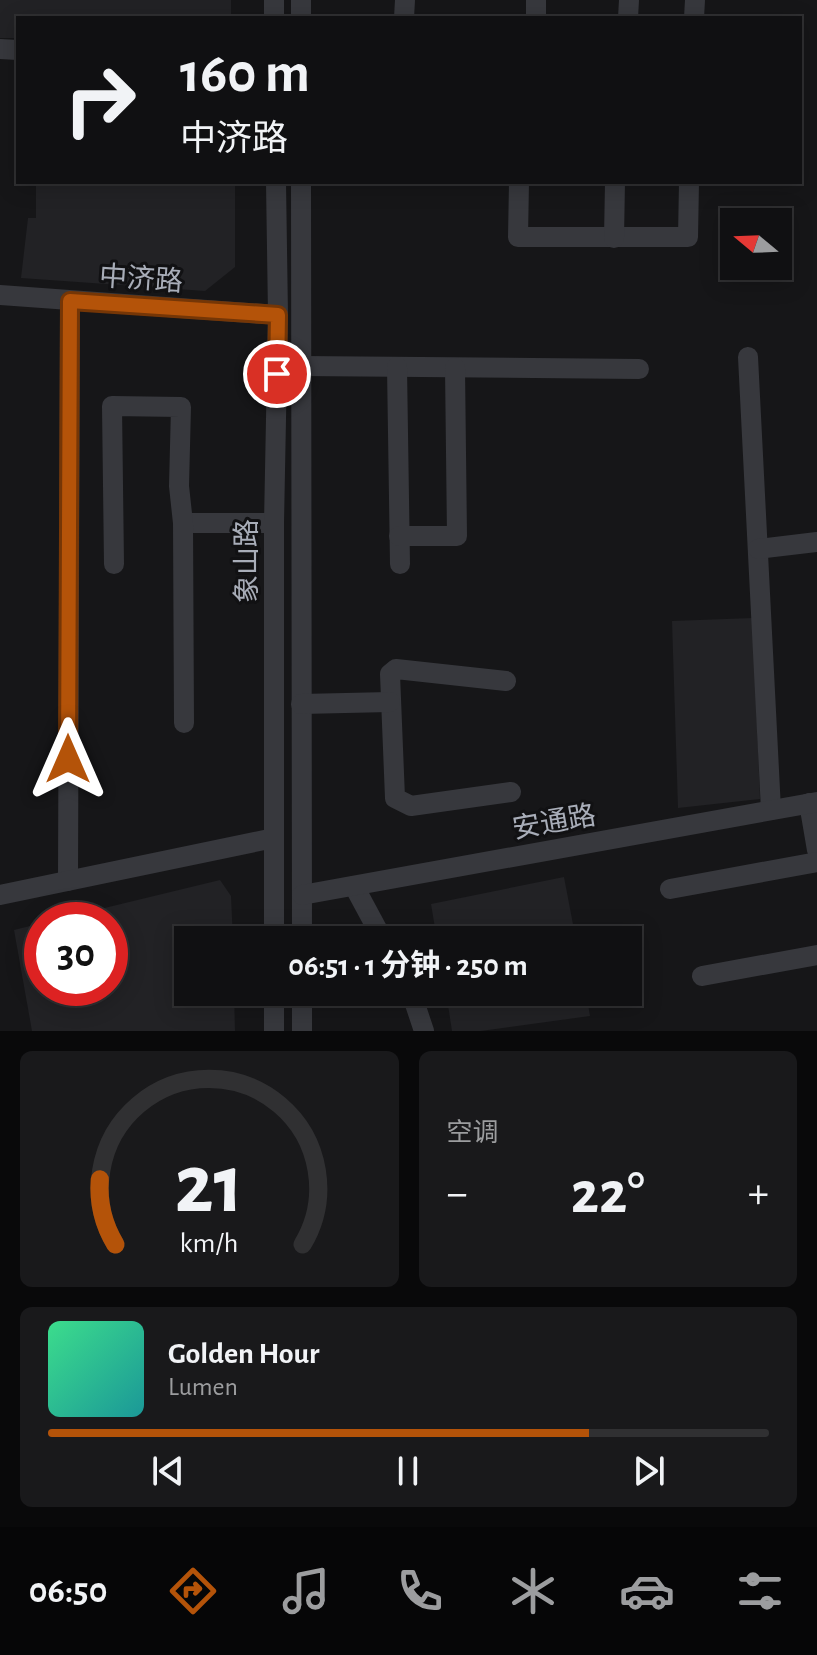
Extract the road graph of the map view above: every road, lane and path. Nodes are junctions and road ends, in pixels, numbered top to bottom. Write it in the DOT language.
graph roads {
  1 [pos="276,184"];
  2 [pos="301,184"];
  3 [pos="519,184"];
  4 [pos="615,184"];
  5 [pos="689,184"];
  6 [pos="614,238"];
  7 [pos="0,295"];
  8 [pos="70,301"];
  9 [pos="278,315"];
  10 [pos="748,357"];
  11 [pos="301,366"];
  12 [pos="397,367"];
  13 [pos="455,368"];
  14 [pos="639,369"];
  15 [pos="183,523"];
  16 [pos="274,523"];
  17 [pos="399,536"];
  18 [pos="817,542"];
  19 [pos="758,549"];
  20 [pos="114,564"];
  21 [pos="400,564"];
  22 [pos="506,681"];
  23 [pos="390,702"];
  24 [pos="301,704"];
  25 [pos="184,723"];
  26 [pos="511,792"];
  27 [pos="813,803"];
  28 [pos="771,810"];
  29 [pos="274,838"];
  30 [pos="817,850"];
  31 [pos="817,862"];
  32 [pos="68,881"];
  33 [pos="354,886"];
  34 [pos="670,889"];
  35 [pos="0,895"];
  36 [pos="302,895"];
  37 [pos="274,926"];
  38 [pos="302,926"];
  39 [pos="375,926"];
  40 [pos="817,955"];
  41 [pos="702,976"];
  42 [pos="274,1006"];
  43 [pos="302,1006"];
  44 [pos="416,1006"];
  45 [pos="274,1031"];
  46 [pos="302,1031"];
  47 [pos="424,1031"];
  1 -- 9 [label="street, 象山路"];
  2 -- 11 [label="street, 象山路"];
  3 -- 6 [label="street"];
  4 -- 6 [label="street"];
  5 -- 6 [label="street"];
  7 -- 8 [label="street, 中济路"];
  8 -- 9 [label="street, 中济路"];
  8 -- 32 [label="street"];
  9 -- 16 [label="street, 象山路"];
  10 -- 19 [label="street"];
  11 -- 12 [label="street"];
  11 -- 24 [label="street, 象山路"];
  12 -- 13 [label="street"];
  12 -- 17 [label="street"];
  13 -- 14 [label="street"];
  13 -- 17 [label="street"];
  15 -- 16 [label="street"];
  15 -- 20 [label="street"];
  15 -- 25 [label="street"];
  16 -- 29 [label="street, 象山路"];
  17 -- 21 [label="street"];
  18 -- 19 [label="street"];
  19 -- 28 [label="street"];
  22 -- 23 [label="street"];
  23 -- 24 [label="street"];
  23 -- 26 [label="street"];
  24 -- 36 [label="street, 象山路"];
  27 -- 28 [label="street, 安通路"];
  27 -- 30 [label="street"];
  28 -- 33 [label="street, 安通路"];
  29 -- 32 [label="street"];
  29 -- 37 [label="street, 象山路"];
  31 -- 34 [label="street"];
  32 -- 35 [label="street"];
  33 -- 36 [label="street, 安通路"];
  33 -- 39 [label="street"];
  36 -- 38 [label="street, 象山路"];
  40 -- 41 [label="street"];
  42 -- 45 [label="street"];
  43 -- 46 [label="street"];
  44 -- 47 [label="street"];
}
